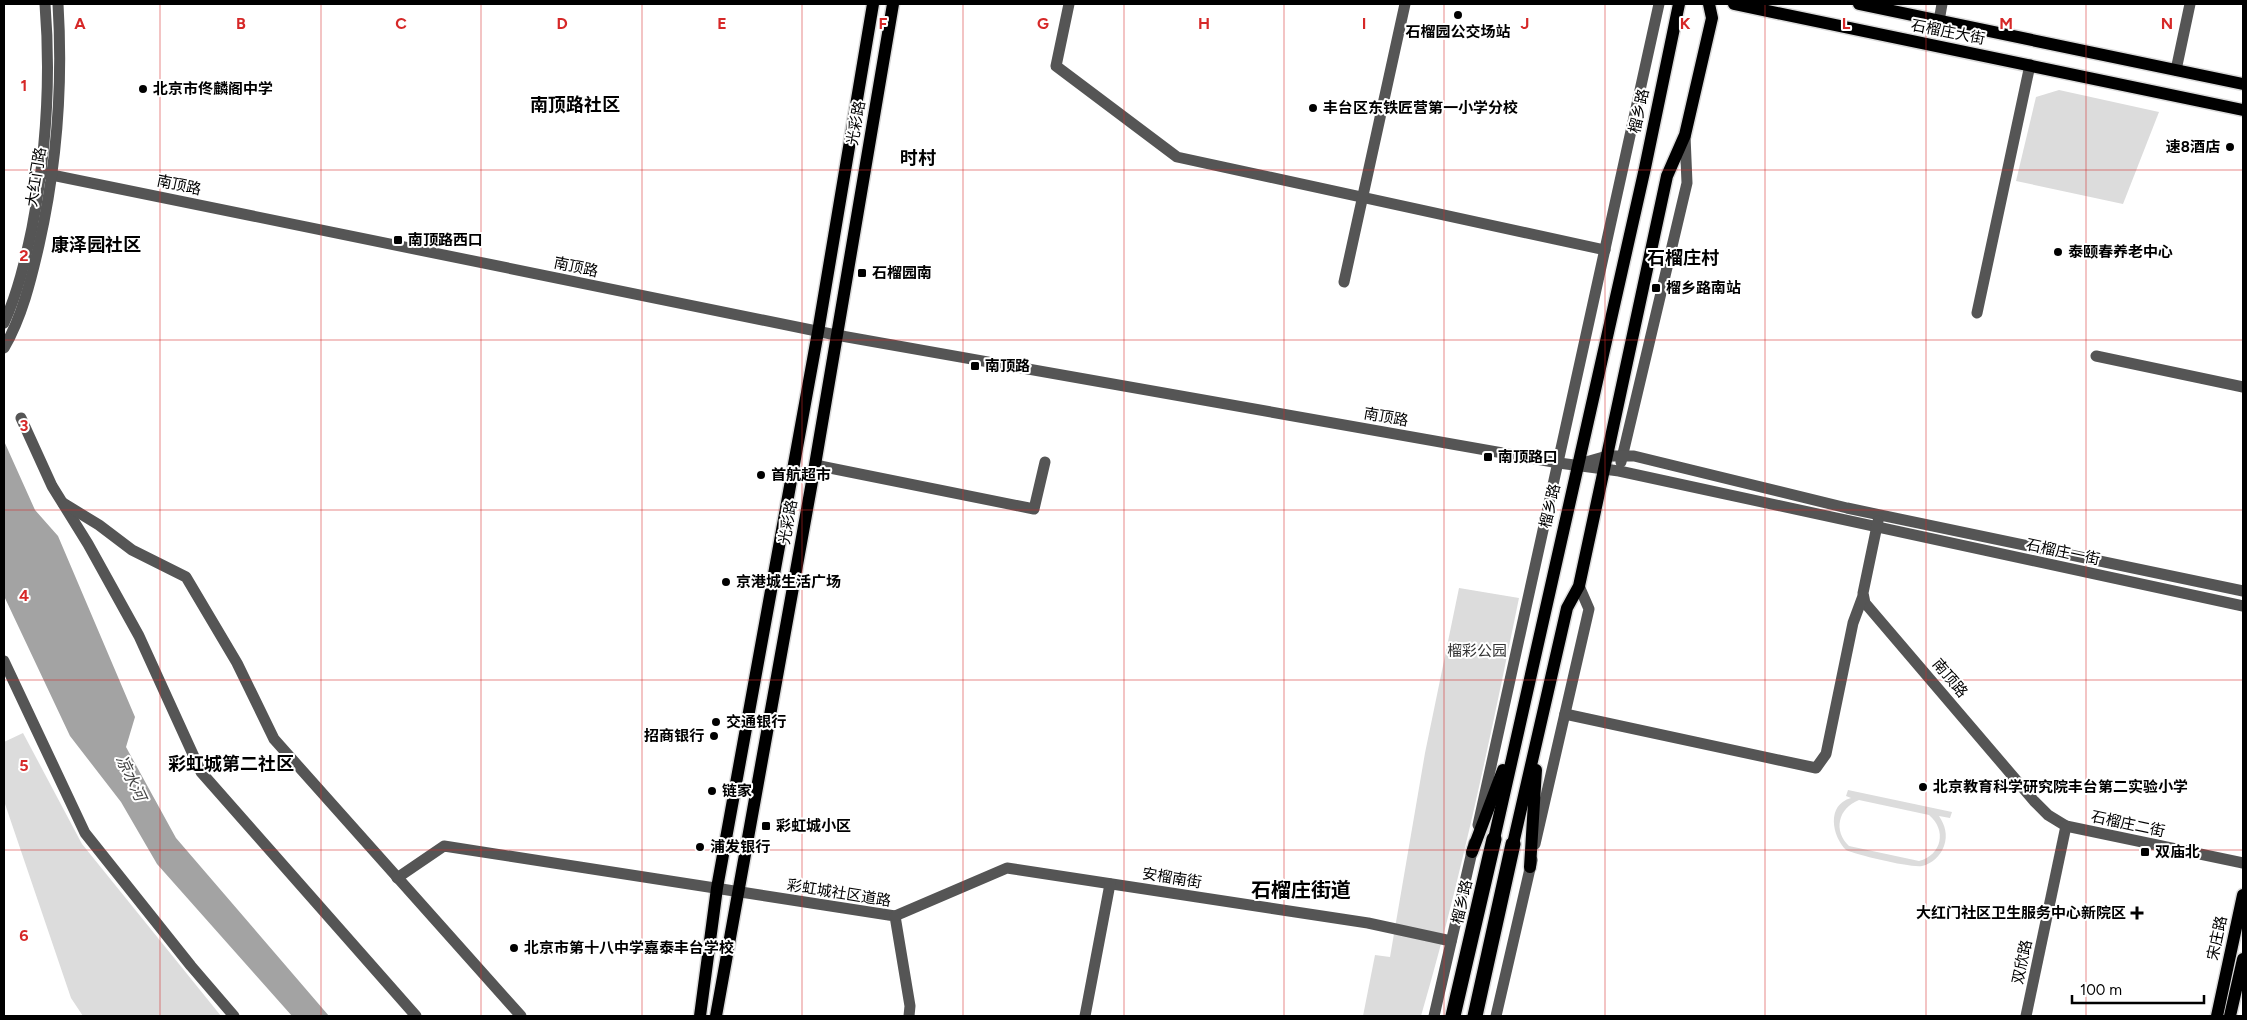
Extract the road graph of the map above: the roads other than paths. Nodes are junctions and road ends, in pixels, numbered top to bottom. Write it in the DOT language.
graph roads {
  1 [pos="46,4"];
  2 [pos="58,4"];
  3 [pos="873,4"];
  4 [pos="893,4"];
  5 [pos="1069,4"];
  6 [pos="1405,4"];
  7 [pos="1659,4"];
  8 [pos="1679,4"];
  9 [pos="1709,4"];
  10 [pos="1734,4"];
  11 [pos="1859,4"];
  12 [pos="1942,4"];
  13 [pos="2190,4"];
  14 [pos="1939,21"];
  15 [pos="2030,65"];
  16 [pos="2176,70"];
  17 [pos="2243,84"];
  18 [pos="2243,110"];
  19 [pos="1685,135"];
  20 [pos="48,174"];
  21 [pos="1362,198"];
  22 [pos="1606,250"];
  23 [pos="1344,282"];
  24 [pos="1977,313"];
  25 [pos="5,319"];
  26 [pos="818,332"];
  27 [pos="836,335"];
  28 [pos="4,348"];
  29 [pos="2096,356"];
  30 [pos="2243,387"];
  31 [pos="21,418"];
  32 [pos="1607,456"];
  33 [pos="1623,456"];
  34 [pos="1045,462"];
  35 [pos="1559,463"];
  36 [pos="1578,464"];
  37 [pos="815,465"];
  38 [pos="1603,469"];
  39 [pos="1619,471"];
  40 [pos="62,502"];
  41 [pos="1879,515"];
  42 [pos="1877,527"];
  43 [pos="1580,586"];
  44 [pos="2243,591"];
  45 [pos="1863,596"];
  46 [pos="2243,606"];
  47 [pos="4,661"];
  48 [pos="1565,714"];
  49 [pos="1518,730"];
  50 [pos="1539,733"];
  51 [pos="2066,826"];
  52 [pos="1494,839"];
  53 [pos="1513,844"];
  54 [pos="1472,852"];
  55 [pos="2243,864"];
  56 [pos="1530,867"];
  57 [pos="397,878"];
  58 [pos="1110,884"];
  59 [pos="717,888"];
  60 [pos="738,891"];
  61 [pos="2243,895"];
  62 [pos="895,916"];
  63 [pos="1451,940"];
  64 [pos="2243,959"];
  65 [pos="234,1016"];
  66 [pos="416,1016"];
  67 [pos="521,1016"];
  68 [pos="700,1016"];
  69 [pos="716,1016"];
  70 [pos="909,1016"];
  71 [pos="1085,1016"];
  72 [pos="1434,1016"];
  73 [pos="1453,1016"];
  74 [pos="1475,1016"];
  75 [pos="1496,1016"];
  76 [pos="2026,1016"];
  77 [pos="2217,1016"];
  78 [pos="2230,1016"];
  1 -- 20 [label="street, 大红门路"];
  2 -- 20 [label="street, 大红门路"];
  3 -- 26 [label="main road, 光彩路"];
  4 -- 27 [label="main road, 光彩路"];
  5 -- 21 [label="street"];
  6 -- 21 [label="street"];
  7 -- 22 [label="street, 榴乡路"];
  8 -- 36 [label="main road, 榴乡路"];
  9 -- 19 [label="main road"];
  10 -- 15 [label="main road, 石榴庄大街"];
  11 -- 14 [label="main road, 石榴庄大街"];
  12 -- 14 [label="street"];
  13 -- 16 [label="street"];
  14 -- 16 [label="main road, 石榴庄大街"];
  15 -- 18 [label="main road, 石榴庄大街"];
  15 -- 24 [label="street"];
  16 -- 17 [label="main road, 石榴庄大街"];
  19 -- 32 [label="main road"];
  19 -- 33 [label="street"];
  20 -- 25 [label="street, 大红门路"];
  20 -- 26 [label="street, 南顶路"];
  20 -- 28 [label="street, 大红门路"];
  21 -- 22 [label="street"];
  21 -- 23 [label="street"];
  22 -- 35 [label="street, 榴乡路"];
  26 -- 27 [label="street, 南顶路"];
  26 -- 59 [label="main road, 光彩路"];
  27 -- 35 [label="street, 南顶路"];
  27 -- 37 [label="main road, 光彩路"];
  29 -- 30 [label="street"];
  31 -- 40 [label="street"];
  32 -- 33 [label="street, 南顶路"];
  32 -- 36 [label="street, 南顶路"];
  32 -- 38 [label="main road"];
  33 -- 39 [label="street"];
  33 -- 41 [label="street, 南顶路"];
  34 -- 37 [label="street"];
  35 -- 36 [label="street, 南顶路"];
  35 -- 54 [label="street, 榴乡路"];
  36 -- 38 [label="street, 南顶路"];
  36 -- 49 [label="main road, 榴乡路"];
  37 -- 60 [label="main road, 光彩路"];
  38 -- 39 [label="street, 南顶路"];
  38 -- 43 [label="main road"];
  39 -- 42 [label="street, 南顶路"];
  40 -- 57 [label="street"];
  40 -- 66 [label="street"];
  41 -- 42 [label="street"];
  41 -- 44 [label="street, 石榴庄一街"];
  42 -- 45 [label="street"];
  42 -- 46 [label="street, 石榴庄一街"];
  43 -- 48 [label="street"];
  43 -- 50 [label="main road"];
  45 -- 48 [label="street"];
  45 -- 51 [label="street, 南顶路"];
  47 -- 65 [label="street"];
  48 -- 56 [label="street"];
  49 -- 52 [label="main road, 榴乡路"];
  49 -- 54 [label="main road"];
  50 -- 53 [label="main road"];
  50 -- 56 [label="main road"];
  51 -- 55 [label="street, 石榴庄二街"];
  51 -- 76 [label="street, 双欣路"];
  52 -- 73 [label="highway, 榴乡路"];
  53 -- 74 [label="highway"];
  54 -- 63 [label="street, 榴乡路"];
  56 -- 75 [label="street"];
  57 -- 59 [label="street, 彩虹城社区道路"];
  57 -- 67 [label="street"];
  58 -- 62 [label="street, 安榴南街"];
  58 -- 63 [label="street, 安榴南街"];
  58 -- 71 [label="street"];
  59 -- 60 [label="street, 彩虹城社区道路"];
  59 -- 68 [label="main road, 光彩路"];
  60 -- 62 [label="street, 彩虹城社区道路"];
  60 -- 69 [label="main road, 光彩路"];
  61 -- 77 [label="main road, 宋庄路"];
  62 -- 70 [label="street, 彩虹城社区道路"];
  63 -- 72 [label="street, 榴乡路"];
  64 -- 78 [label="main road, 宋庄路"];
}
